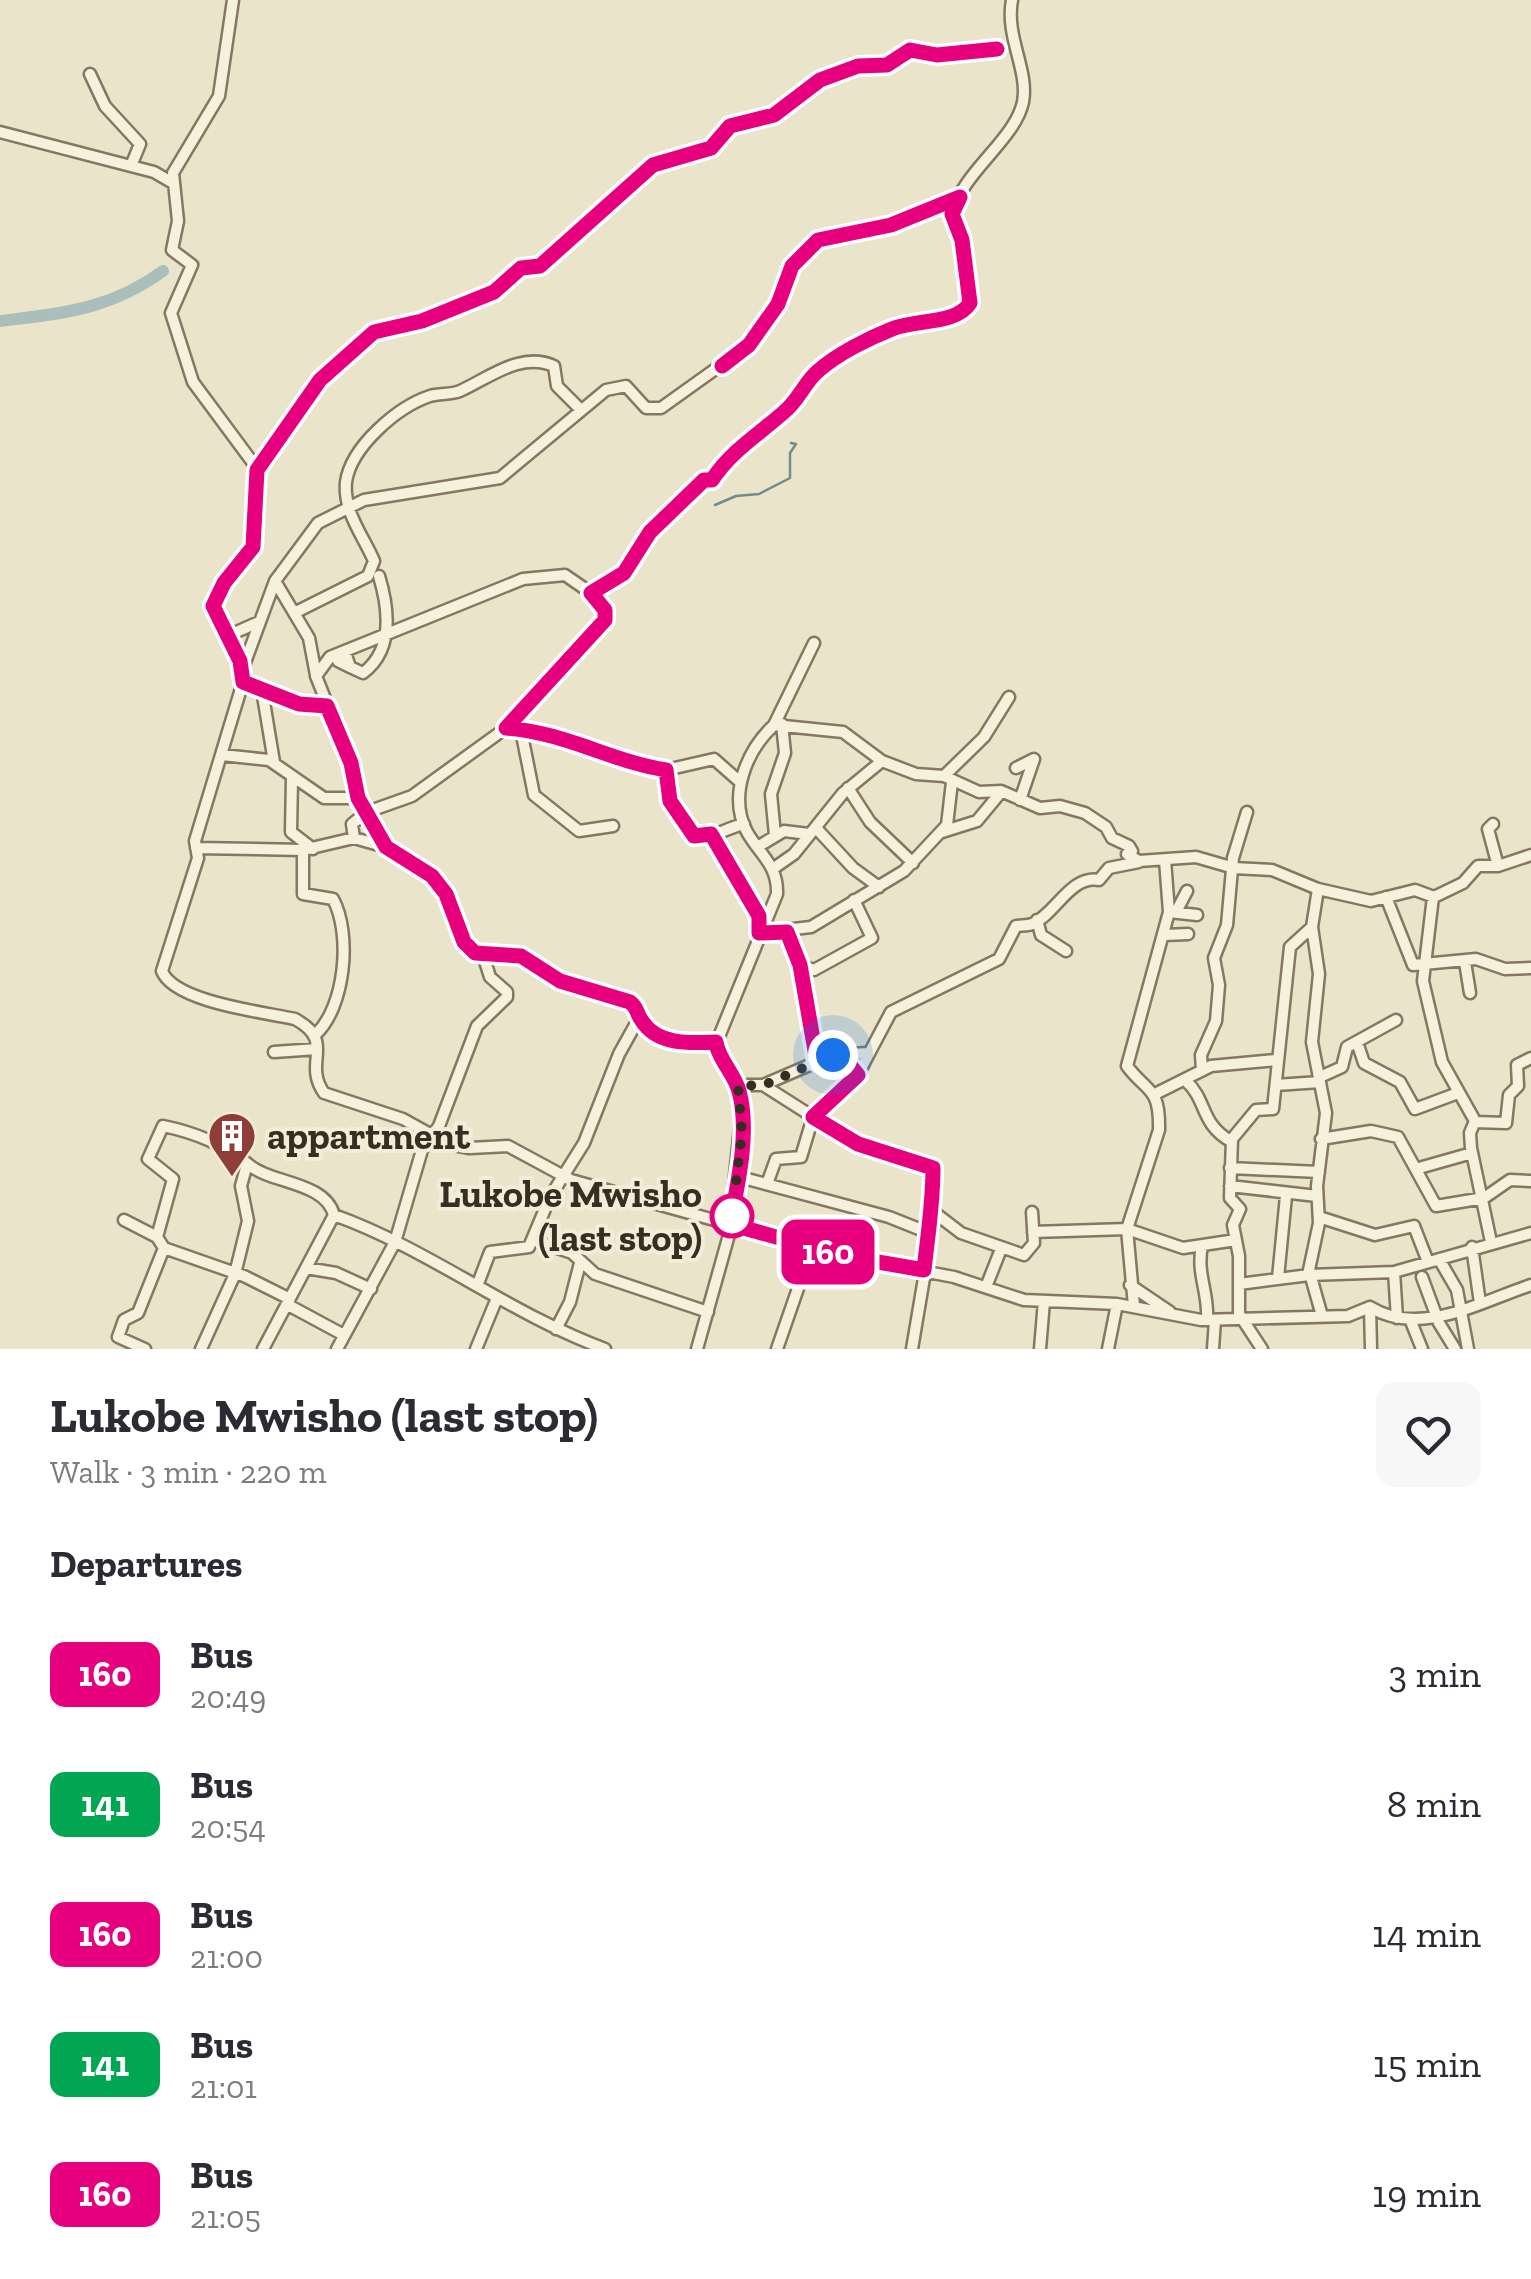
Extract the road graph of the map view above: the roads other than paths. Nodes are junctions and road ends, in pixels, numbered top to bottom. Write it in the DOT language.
graph roads {
  1 [pos="233,0"];
  2 [pos="1012,0"];
  3 [pos="997,49"];
  4 [pos="90,74"];
  5 [pos="0,132"];
  6 [pos="131,166"];
  7 [pos="173,183"];
  8 [pos="960,197"];
  9 [pos="579,408"];
  10 [pos="257,470"];
  11 [pos="350,504"];
  12 [pos="379,576"];
  13 [pos="276,582"];
  14 [pos="591,593"];
  15 [pos="296,612"];
  16 [pos="260,622"];
  17 [pos="389,631"];
  18 [pos="226,637"];
  19 [pos="814,643"];
  20 [pos="350,666"];
  21 [pos="243,676"];
  22 [pos="316,676"];
  23 [pos="262,690"];
  24 [pos="1008,697"];
  25 [pos="327,706"];
  26 [pos="778,725"];
  27 [pos="506,728"];
  28 [pos="521,730"];
  29 [pos="222,754"];
  30 [pos="882,761"];
  31 [pos="274,762"];
  32 [pos="1016,768"];
  33 [pos="666,770"];
  34 [pos="292,778"];
  35 [pos="948,779"];
  36 [pos="739,781"];
  37 [pos="848,788"];
  38 [pos="1001,791"];
  39 [pos="358,798"];
  40 [pos="1020,800"];
  41 [pos="367,812"];
  42 [pos="1247,812"];
  43 [pos="744,824"];
  44 [pos="1493,824"];
  45 [pos="613,826"];
  46 [pos="813,831"];
  47 [pos="940,833"];
  48 [pos="711,834"];
  49 [pos="775,836"];
  50 [pos="354,838"];
  51 [pos="758,846"];
  52 [pos="386,847"];
  53 [pos="196,848"];
  54 [pos="308,849"];
  55 [pos="1531,855"];
  56 [pos="1165,860"];
  57 [pos="1140,861"];
  58 [pos="913,863"];
  59 [pos="1498,866"];
  60 [pos="774,868"];
  61 [pos="1234,868"];
  62 [pos="879,887"];
  63 [pos="1318,888"];
  64 [pos="1187,890"];
  65 [pos="1386,897"];
  66 [pos="1433,898"];
  67 [pos="854,900"];
  68 [pos="1173,912"];
  69 [pos="1197,915"];
  70 [pos="1037,920"];
  71 [pos="1312,927"];
  72 [pos="761,929"];
  73 [pos="787,932"];
  74 [pos="1188,934"];
  75 [pos="1164,936"];
  76 [pos="1066,952"];
  77 [pos="483,955"];
  78 [pos="1465,962"];
  79 [pos="1423,966"];
  80 [pos="1531,968"];
  81 [pos="803,970"];
  82 [pos="1470,993"];
  83 [pos="639,1018"];
  84 [pos="1396,1020"];
  85 [pos="316,1034"];
  86 [pos="716,1042"];
  87 [pos="1357,1042"];
  88 [pos="317,1049"];
  89 [pos="274,1052"];
  90 [pos="841,1054"];
  91 [pos="868,1054"];
  92 [pos="1531,1058"];
  93 [pos="1276,1060"];
  94 [pos="817,1062"];
  95 [pos="1202,1070"];
  96 [pos="858,1075"];
  97 [pos="1320,1080"];
  98 [pos="1186,1081"];
  99 [pos="764,1085"];
  100 [pos="1276,1085"];
  101 [pos="738,1086"];
  102 [pos="1156,1093"];
  103 [pos="1458,1093"];
  104 [pos="813,1117"];
  105 [pos="1475,1122"];
  106 [pos="434,1138"];
  107 [pos="1321,1140"];
  108 [pos="1232,1142"];
  109 [pos="1472,1154"];
  110 [pos="247,1164"];
  111 [pos="1230,1168"];
  112 [pos="1418,1168"];
  113 [pos="1319,1172"];
  114 [pos="736,1176"];
  115 [pos="562,1177"];
  116 [pos="1531,1182"];
  117 [pos="767,1184"];
  118 [pos="1230,1186"];
  119 [pos="1286,1196"];
  120 [pos="1317,1196"];
  121 [pos="1481,1199"];
  122 [pos="1032,1212"];
  123 [pos="935,1213"];
  124 [pos="334,1215"];
  125 [pos="1320,1217"];
  126 [pos="124,1220"];
  127 [pos="731,1224"];
  128 [pos="1127,1229"];
  129 [pos="929,1232"];
  130 [pos="1033,1232"];
  131 [pos="1530,1235"];
  132 [pos="156,1237"];
  133 [pos="532,1240"];
  134 [pos="1236,1240"];
  135 [pos="394,1242"];
  136 [pos="1491,1242"];
  137 [pos="1202,1246"];
  138 [pos="1472,1247"];
  139 [pos="164,1248"];
  140 [pos="812,1248"];
  141 [pos="1001,1250"];
  142 [pos="1433,1261"];
  143 [pos="580,1263"];
  144 [pos="306,1268"];
  145 [pos="924,1270"];
  146 [pos="1394,1272"];
  147 [pos="235,1274"];
  148 [pos="1309,1275"];
  149 [pos="1422,1276"];
  150 [pos="1278,1278"];
  151 [pos="1130,1284"];
  152 [pos="1239,1284"];
  153 [pos="1531,1284"];
  154 [pos="477,1286"];
  155 [pos="986,1287"];
  156 [pos="370,1289"];
  157 [pos="288,1298"];
  158 [pos="497,1298"];
  159 [pos="1044,1301"];
  160 [pos="1480,1302"];
  161 [pos="1117,1304"];
  162 [pos="1134,1306"];
  163 [pos="1370,1308"];
  164 [pos="708,1312"];
  165 [pos="1458,1312"];
  166 [pos="1322,1316"];
  167 [pos="1436,1316"];
  168 [pos="1397,1318"];
  169 [pos="1179,1319"];
  170 [pos="1410,1319"];
  171 [pos="1211,1320"];
  172 [pos="1240,1320"];
  173 [pos="556,1329"];
  174 [pos="342,1334"];
  175 [pos="478,1344"];
  176 [pos="1454,1345"];
  177 [pos="144,1349"];
  178 [pos="201,1349"];
  179 [pos="263,1349"];
  180 [pos="337,1349"];
  181 [pos="489,1349"];
  182 [pos="605,1349"];
  183 [pos="697,1349"];
  184 [pos="776,1349"];
  185 [pos="912,1349"];
  186 [pos="1040,1349"];
  187 [pos="1108,1349"];
  188 [pos="1214,1349"];
  189 [pos="1262,1349"];
  190 [pos="1370,1349"];
  191 [pos="1422,1349"];
  192 [pos="1468,1349"];
  1 -- 7 [label="street"];
  2 -- 8 [label="street"];
  3 -- 10 [label="street"];
  4 -- 6 [label="street"];
  5 -- 6 [label="street"];
  6 -- 7 [label="street"];
  7 -- 10 [label="street"];
  8 -- 9 [label="street"];
  8 -- 14 [label="street"];
  9 -- 11 [label="street"];
  9 -- 11 [label="street"];
  10 -- 18 [label="street"];
  11 -- 13 [label="street"];
  11 -- 15 [label="street"];
  12 -- 17 [label="street"];
  13 -- 15 [label="street"];
  13 -- 16 [label="street"];
  14 -- 17 [label="street"];
  14 -- 27 [label="street"];
  15 -- 22 [label="street"];
  16 -- 18 [label="street"];
  16 -- 21 [label="street"];
  17 -- 20 [label="street"];
  17 -- 22 [label="street"];
  18 -- 21 [label="street"];
  19 -- 26 [label="street"];
  21 -- 23 [label="street"];
  21 -- 29 [label="street"];
  22 -- 25 [label="street"];
  23 -- 25 [label="street"];
  23 -- 31 [label="street"];
  24 -- 35 [label="street"];
  25 -- 39 [label="street"];
  26 -- 30 [label="street"];
  26 -- 36 [label="street"];
  26 -- 49 [label="street"];
  27 -- 28 [label="street"];
  27 -- 41 [label="street"];
  28 -- 33 [label="street"];
  28 -- 45 [label="street"];
  29 -- 31 [label="street"];
  29 -- 53 [label="street"];
  30 -- 35 [label="street"];
  30 -- 37 [label="street"];
  31 -- 34 [label="street"];
  32 -- 40 [label="street"];
  33 -- 36 [label="street"];
  33 -- 48 [label="street"];
  34 -- 39 [label="street"];
  34 -- 54 [label="street"];
  35 -- 38 [label="street"];
  35 -- 47 [label="street"];
  36 -- 43 [label="street"];
  37 -- 46 [label="street"];
  37 -- 58 [label="street"];
  38 -- 40 [label="street"];
  38 -- 47 [label="street"];
  39 -- 41 [label="street"];
  40 -- 57 [label="street"];
  41 -- 50 [label="street"];
  41 -- 52 [label="street"];
  42 -- 61 [label="street"];
  43 -- 48 [label="street"];
  43 -- 51 [label="street"];
  44 -- 59 [label="street"];
  46 -- 49 [label="street"];
  46 -- 60 [label="street"];
  46 -- 62 [label="street"];
  47 -- 58 [label="street"];
  48 -- 72 [label="street"];
  49 -- 51 [label="street"];
  50 -- 52 [label="street"];
  50 -- 54 [label="street"];
  51 -- 60 [label="street"];
  52 -- 77 [label="street"];
  53 -- 54 [label="street"];
  53 -- 85 [label="street"];
  54 -- 85 [label="street"];
  55 -- 59 [label="street"];
  56 -- 57 [label="street"];
  56 -- 61 [label="street"];
  56 -- 68 [label="street"];
  57 -- 70 [label="street"];
  58 -- 62 [label="street"];
  59 -- 66 [label="street"];
  60 -- 72 [label="street"];
  61 -- 63 [label="street"];
  61 -- 95 [label="street"];
  62 -- 67 [label="street"];
  63 -- 65 [label="street"];
  63 -- 71 [label="street"];
  64 -- 68 [label="street"];
  65 -- 66 [label="street"];
  65 -- 79 [label="street"];
  66 -- 79 [label="street"];
  67 -- 73 [label="street"];
  67 -- 81 [label="street"];
  68 -- 69 [label="street"];
  68 -- 75 [label="street"];
  70 -- 76 [label="street"];
  70 -- 91 [label="street"];
  71 -- 93 [label="street"];
  71 -- 97 [label="street"];
  72 -- 73 [label="street"];
  72 -- 86 [label="street"];
  73 -- 81 [label="street"];
  74 -- 75 [label="street"];
  75 -- 128 [label="street"];
  77 -- 83 [label="street"];
  77 -- 106 [label="street"];
  78 -- 79 [label="street"];
  78 -- 80 [label="street"];
  78 -- 82 [label="street"];
  79 -- 103 [label="street"];
  81 -- 94 [label="street"];
  83 -- 86 [label="street"];
  83 -- 115 [label="street"];
  84 -- 87 [label="street"];
  85 -- 88 [label="street"];
  86 -- 101 [label="street"];
  87 -- 97 [label="street"];
  87 -- 103 [label="street"];
  88 -- 89 [label="street"];
  88 -- 106 [label="street"];
  90 -- 91 [label="street"];
  90 -- 94 [label="street"];
  90 -- 96 [label="street"];
  91 -- 96 [label="street"];
  92 -- 105 [label="street"];
  93 -- 95 [label="street"];
  93 -- 100 [label="street"];
  94 -- 99 [label="street"];
  95 -- 98 [label="street"];
  96 -- 104 [label="street"];
  97 -- 100 [label="street"];
  97 -- 107 [label="street"];
  98 -- 102 [label="street"];
  98 -- 108 [label="street"];
  99 -- 101 [label="street"];
  99 -- 104 [label="street"];
  100 -- 108 [label="street"];
  101 -- 114 [label="street"];
  103 -- 105 [label="street"];
  104 -- 117 [label="street"];
  104 -- 123 [label="street"];
  105 -- 109 [label="street"];
  106 -- 115 [label="street"];
  106 -- 135 [label="street"];
  107 -- 112 [label="street"];
  107 -- 113 [label="street"];
  108 -- 111 [label="street"];
  109 -- 112 [label="street"];
  109 -- 121 [label="street"];
  110 -- 124 [label="street"];
  110 -- 132 [label="street"];
  110 -- 147 [label="street"];
  111 -- 113 [label="street"];
  111 -- 118 [label="street"];
  112 -- 121 [label="street"];
  113 -- 120 [label="street"];
  114 -- 117 [label="street"];
  114 -- 127 [label="street"];
  115 -- 127 [label="street"];
  115 -- 133 [label="street"];
  116 -- 121 [label="street"];
  117 -- 129 [label="street"];
  118 -- 119 [label="street"];
  118 -- 134 [label="street"];
  119 -- 120 [label="street"];
  119 -- 150 [label="street"];
  120 -- 125 [label="street"];
  121 -- 136 [label="street"];
  122 -- 130 [label="street"];
  123 -- 129 [label="street"];
  123 -- 141 [label="street"];
  124 -- 135 [label="street"];
  124 -- 144 [label="street"];
  125 -- 142 [label="street"];
  125 -- 148 [label="street"];
  126 -- 132 [label="street"];
  127 -- 140 [label="street"];
  127 -- 164 [label="street"];
  128 -- 130 [label="street"];
  128 -- 137 [label="street"];
  128 -- 151 [label="street"];
  129 -- 145 [label="street"];
  130 -- 141 [label="street"];
  131 -- 136 [label="street"];
  132 -- 139 [label="street"];
  133 -- 143 [label="street"];
  133 -- 154 [label="street"];
  134 -- 137 [label="street"];
  134 -- 152 [label="street"];
  135 -- 154 [label="street"];
  135 -- 156 [label="street"];
  136 -- 138 [label="street"];
  137 -- 171 [label="street"];
  138 -- 142 [label="street"];
  138 -- 160 [label="street"];
  139 -- 147 [label="street"];
  139 -- 177 [label="street"];
  140 -- 145 [label="street"];
  140 -- 184 [label="street"];
  141 -- 155 [label="street"];
  142 -- 146 [label="street"];
  142 -- 165 [label="street"];
  143 -- 164 [label="street"];
  143 -- 173 [label="street"];
  144 -- 156 [label="street"];
  144 -- 157 [label="street"];
  145 -- 155 [label="street"];
  145 -- 185 [label="street"];
  146 -- 148 [label="street"];
  146 -- 168 [label="street"];
  147 -- 157 [label="street"];
  147 -- 178 [label="street"];
  148 -- 150 [label="street"];
  148 -- 166 [label="street"];
  149 -- 167 [label="street"];
  150 -- 152 [label="street"];
  151 -- 162 [label="street"];
  151 -- 169 [label="street"];
  152 -- 172 [label="street"];
  153 -- 160 [label="street"];
  154 -- 158 [label="street"];
  155 -- 159 [label="street"];
  156 -- 174 [label="street"];
  157 -- 174 [label="street"];
  157 -- 179 [label="street"];
  158 -- 173 [label="street"];
  158 -- 175 [label="street"];
  159 -- 161 [label="street"];
  159 -- 186 [label="street"];
  160 -- 165 [label="street"];
  161 -- 162 [label="street"];
  161 -- 187 [label="street"];
  162 -- 169 [label="street"];
  163 -- 166 [label="street"];
  163 -- 168 [label="street"];
  163 -- 190 [label="street"];
  164 -- 183 [label="street"];
  165 -- 167 [label="street"];
  165 -- 192 [label="street"];
  166 -- 172 [label="street"];
  167 -- 170 [label="street"];
  167 -- 176 [label="street"];
  168 -- 170 [label="street"];
  169 -- 171 [label="street"];
  170 -- 191 [label="street"];
  171 -- 172 [label="street"];
  171 -- 188 [label="street"];
  172 -- 189 [label="street"];
  173 -- 182 [label="street"];
  174 -- 180 [label="street"];
  175 -- 181 [label="street"];
  176 -- 192 [label="street"];
}
